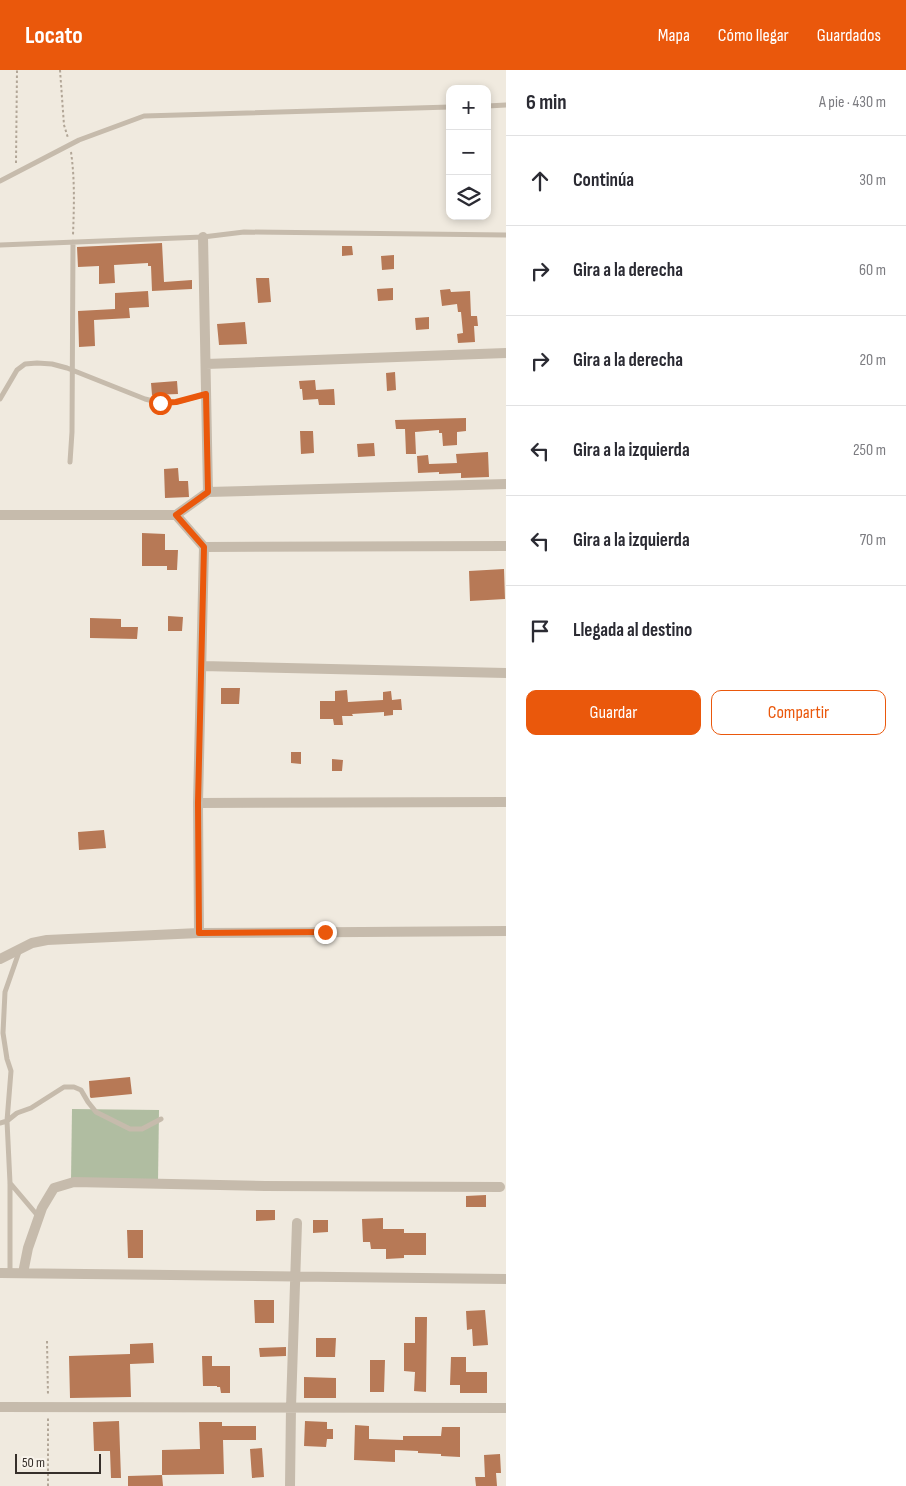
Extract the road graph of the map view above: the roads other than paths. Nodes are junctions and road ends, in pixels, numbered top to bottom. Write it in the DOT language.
graph roads {
  1 [pos="506,105"];
  2 [pos="491,106"];
  3 [pos="446,107"];
  4 [pos="0,181"];
  5 [pos="506,235"];
  6 [pos="203,237"];
  7 [pos="73,242"];
  8 [pos="0,245"];
  9 [pos="506,353"];
  10 [pos="206,364"];
  11 [pos="73,370"];
  12 [pos="206,394"];
  13 [pos="0,398"];
  14 [pos="70,462"];
  15 [pos="506,484"];
  16 [pos="208,492"];
  17 [pos="0,515"];
  18 [pos="176,515"];
  19 [pos="506,546"];
  20 [pos="204,547"];
  21 [pos="202,666"];
  22 [pos="506,673"];
  23 [pos="506,802"];
  24 [pos="198,803"];
  25 [pos="506,932"];
  26 [pos="199,933"];
  27 [pos="19,950"];
  28 [pos="0,959"];
  29 [pos="161,1119"];
  30 [pos="7,1120"];
  31 [pos="0,1123"];
  32 [pos="10,1183"];
  33 [pos="500,1187"];
  34 [pos="39,1217"];
  35 [pos="297,1223"];
  36 [pos="5,1273"];
  37 [pos="23,1273"];
  38 [pos="296,1276"];
  39 [pos="506,1279"];
  40 [pos="0,1407"];
  41 [pos="291,1407"];
  42 [pos="506,1408"];
  43 [pos="290,1486"];
  1 -- 2 [label="lane"];
  3 -- 4 [label="lane"];
  5 -- 6 [label="lane"];
  6 -- 7 [label="lane"];
  6 -- 10 [label="street"];
  7 -- 8 [label="lane"];
  7 -- 11 [label="lane"];
  9 -- 10 [label="street"];
  10 -- 12 [label="street"];
  11 -- 12 [label="lane"];
  11 -- 13 [label="lane"];
  11 -- 14 [label="lane"];
  12 -- 16 [label="street"];
  15 -- 16 [label="street"];
  16 -- 18 [label="street"];
  17 -- 18 [label="street"];
  18 -- 20 [label="street"];
  19 -- 20 [label="street"];
  20 -- 21 [label="street"];
  21 -- 22 [label="street"];
  21 -- 24 [label="street"];
  23 -- 24 [label="street"];
  24 -- 26 [label="street"];
  25 -- 26 [label="street"];
  26 -- 27 [label="street"];
  27 -- 28 [label="street"];
  27 -- 30 [label="lane"];
  29 -- 30 [label="lane"];
  30 -- 31 [label="lane"];
  30 -- 32 [label="lane"];
  32 -- 34 [label="lane"];
  32 -- 36 [label="lane"];
  33 -- 34 [label="street"];
  34 -- 37 [label="street"];
  35 -- 38 [label="street"];
  36 -- 37 [label="street"];
  37 -- 38 [label="street"];
  38 -- 39 [label="street"];
  38 -- 41 [label="street"];
  40 -- 41 [label="street"];
  41 -- 42 [label="street"];
  41 -- 43 [label="street"];
}
